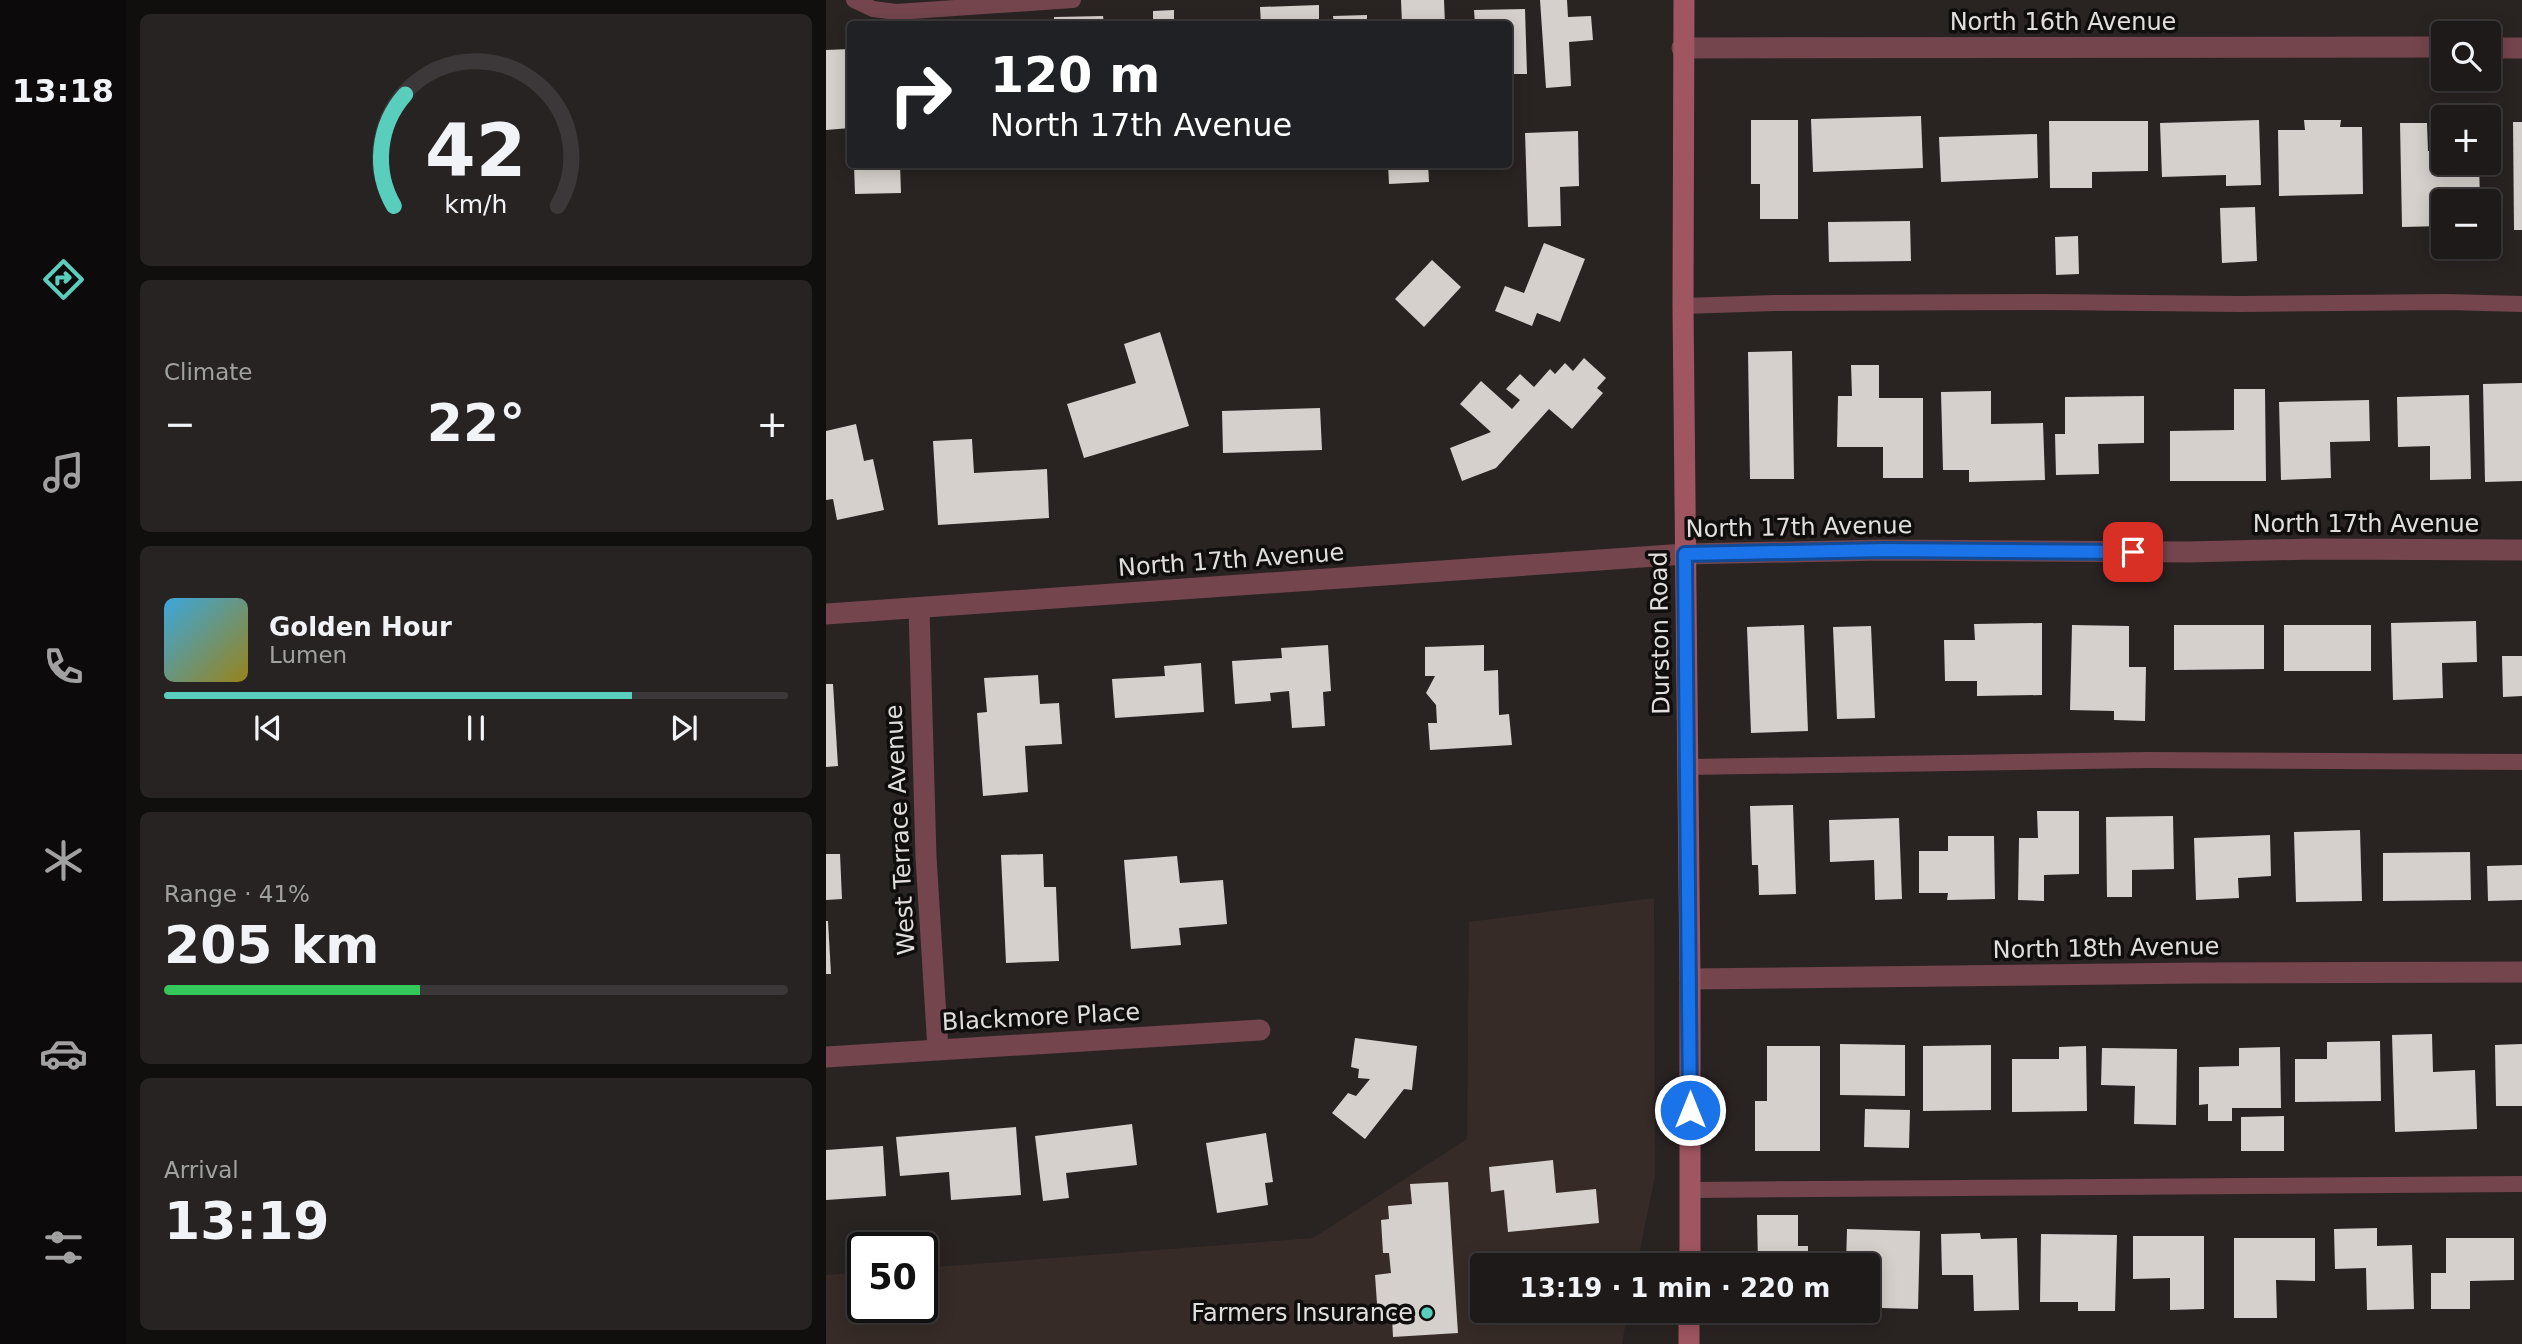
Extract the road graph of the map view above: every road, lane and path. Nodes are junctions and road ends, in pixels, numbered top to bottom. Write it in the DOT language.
graph roads {
  1 [pos="854,0"];
  2 [pos="1073,0"];
  3 [pos="1684,0"];
  4 [pos="2431,47"];
  5 [pos="1682,48"];
  6 [pos="2501,48"];
  7 [pos="2522,48"];
  8 [pos="2522,304"];
  9 [pos="1683,306"];
  10 [pos="2522,550"];
  11 [pos="1685,554"];
  12 [pos="919,608"];
  13 [pos="826,614"];
  14 [pos="2522,762"];
  15 [pos="1688,767"];
  16 [pos="2522,972"];
  17 [pos="1690,979"];
  18 [pos="1260,1030"];
  19 [pos="938,1049"];
  20 [pos="826,1057"];
  21 [pos="2522,1184"];
  22 [pos="1690,1189"];
  23 [pos="1690,1253"];
  24 [pos="1689,1323"];
  25 [pos="1689,1344"];
  1 -- 2 [label="lane"];
  3 -- 5 [label="main road, Durston Road"];
  4 -- 5 [label="street, North 16th Avenue"];
  5 -- 9 [label="main road, Durston Road"];
  6 -- 7 [label="street"];
  8 -- 9 [label="lane"];
  9 -- 11 [label="main road, Durston Road"];
  10 -- 11 [label="street, North 17th Avenue"];
  11 -- 12 [label="street, North 17th Avenue"];
  11 -- 15 [label="main road, Durston Road"];
  12 -- 13 [label="street, North 17th Avenue"];
  12 -- 19 [label="street, West Terrace Avenue"];
  14 -- 15 [label="lane"];
  15 -- 17 [label="main road, Durston Road"];
  16 -- 17 [label="street, North 18th Avenue"];
  17 -- 22 [label="main road, Durston Road"];
  18 -- 19 [label="street, Blackmore Place"];
  19 -- 20 [label="street, Blackmore Place"];
  21 -- 22 [label="lane"];
  22 -- 23 [label="main road, Durston Road"];
  24 -- 25 [label="main road"];
}
